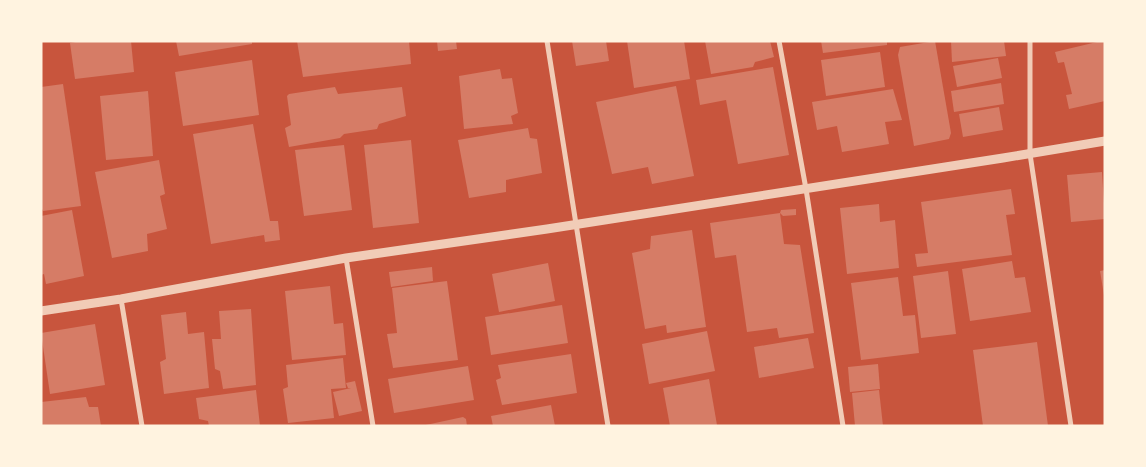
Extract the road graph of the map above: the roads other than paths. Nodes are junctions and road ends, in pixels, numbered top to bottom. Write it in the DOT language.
graph roads {
  1 [pos="547,41"];
  2 [pos="779,41"];
  3 [pos="1030,41"];
  4 [pos="1105,141"];
  5 [pos="1030,154"];
  6 [pos="806,189"];
  7 [pos="576,225"];
  8 [pos="346,258"];
  9 [pos="121,299"];
  10 [pos="41,311"];
  11 [pos="142,426"];
  12 [pos="373,426"];
  13 [pos="608,426"];
  14 [pos="843,426"];
  15 [pos="1071,426"];
  1 -- 7 [label="street"];
  2 -- 6 [label="street"];
  3 -- 5 [label="street"];
  4 -- 5 [label="street"];
  5 -- 6 [label="street"];
  5 -- 15 [label="street"];
  6 -- 7 [label="street"];
  6 -- 14 [label="street"];
  7 -- 8 [label="street"];
  7 -- 13 [label="street"];
  8 -- 9 [label="street"];
  8 -- 12 [label="street"];
  9 -- 10 [label="street"];
  9 -- 11 [label="street"];
}
